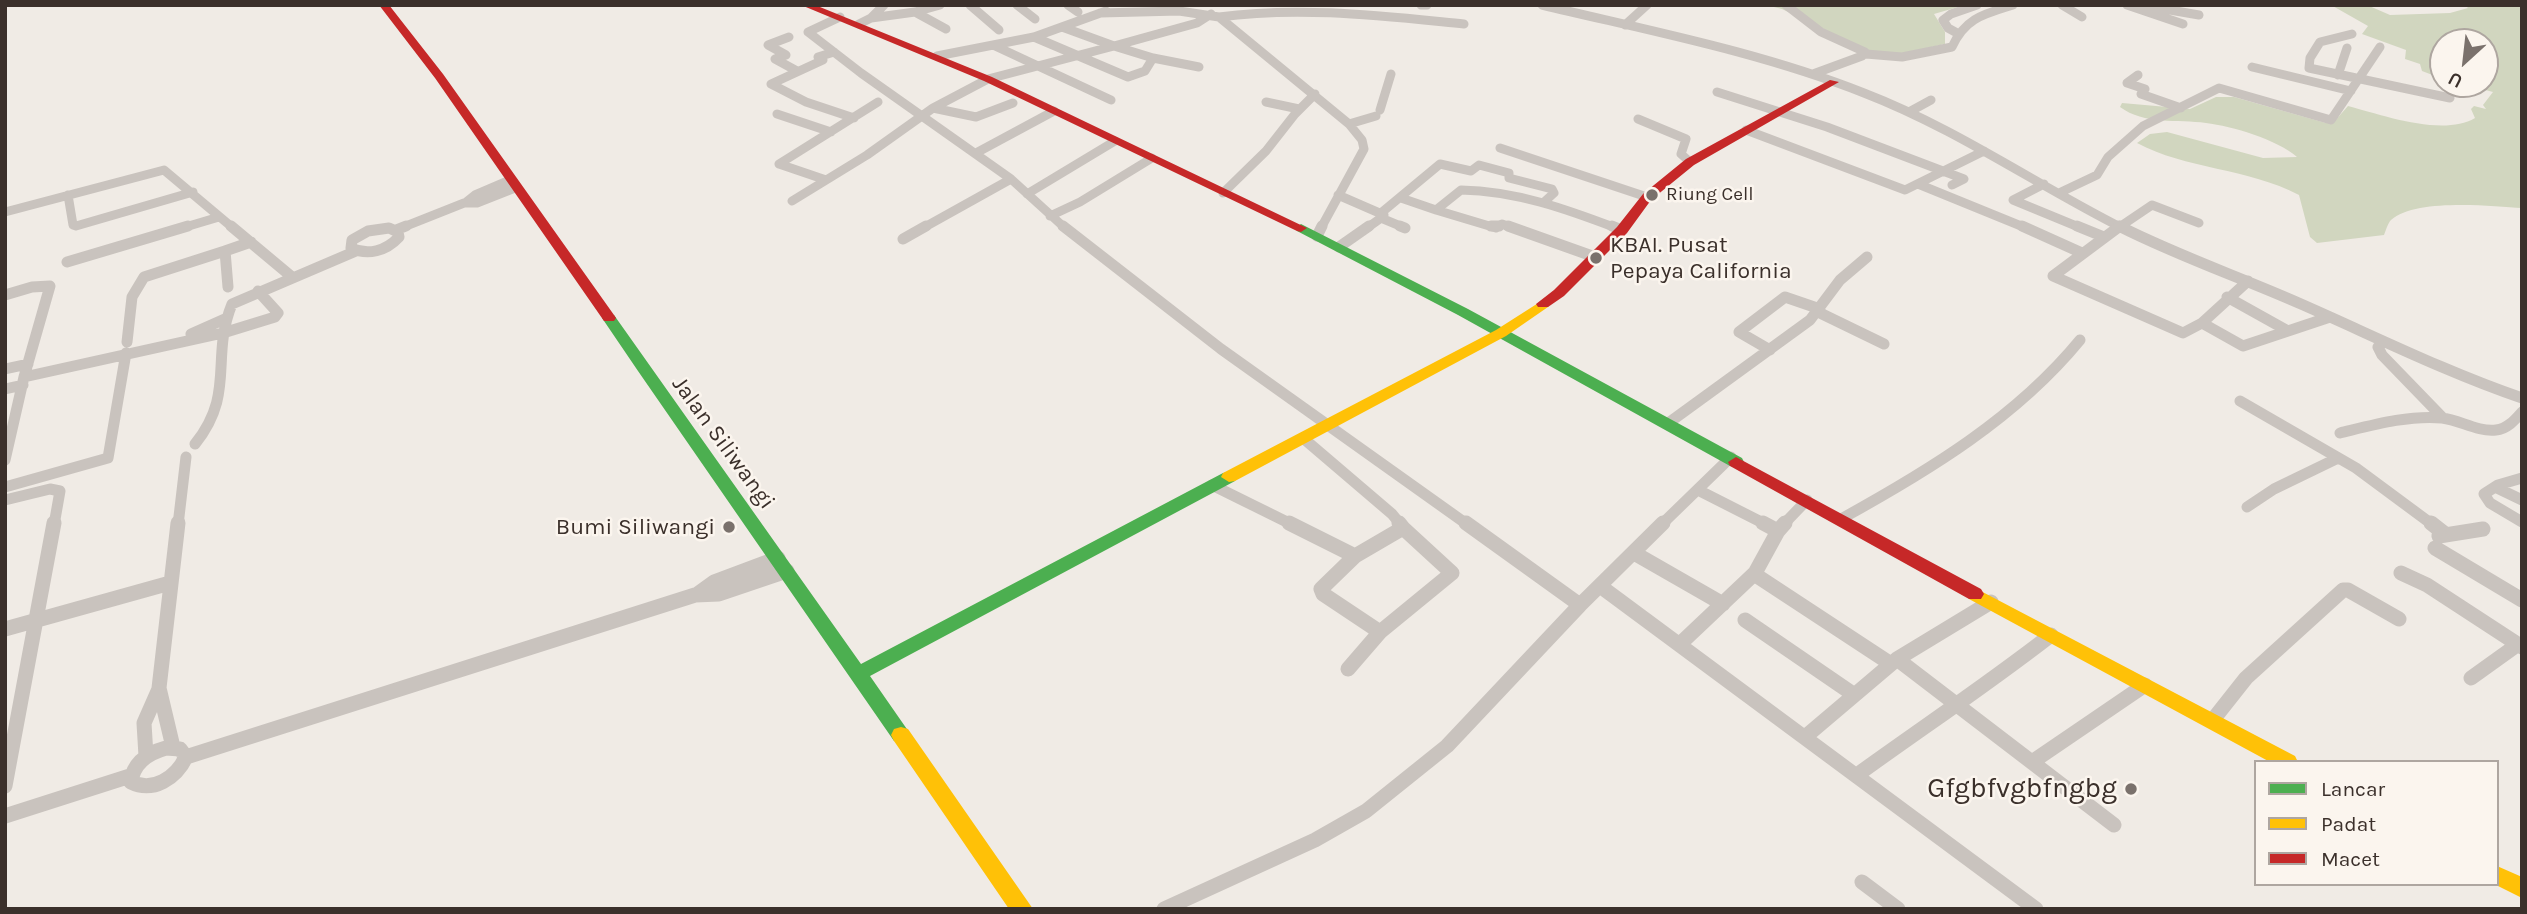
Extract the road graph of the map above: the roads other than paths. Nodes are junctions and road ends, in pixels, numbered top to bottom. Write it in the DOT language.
graph roads {
  1 [pos="384,5"];
  2 [pos="806,5"];
  3 [pos="884,5"];
  4 [pos="940,5"];
  5 [pos="970,5"];
  6 [pos="1017,5"];
  7 [pos="1068,5"];
  8 [pos="1127,5"];
  9 [pos="1420,5"];
  10 [pos="1427,5"];
  11 [pos="1542,5"];
  12 [pos="1647,5"];
  13 [pos="1786,5"];
  14 [pos="1977,5"];
  15 [pos="2013,5"];
  16 [pos="2062,5"];
  17 [pos="2127,5"];
  18 [pos="2141,5"];
  19 [pos="915,12"];
  20 [pos="1078,12"];
  21 [pos="1100,13"];
  22 [pos="1142,15"];
  23 [pos="2199,15"];
  24 [pos="1215,16"];
  25 [pos="840,17"];
  26 [pos="2082,17"];
  27 [pos="1035,19"];
  28 [pos="865,21"];
  29 [pos="1464,24"];
  30 [pos="2183,24"];
  31 [pos="1625,25"];
  32 [pos="1064,28"];
  33 [pos="946,29"];
  34 [pos="999,30"];
  35 [pos="1957,33"];
  36 [pos="2352,34"];
  37 [pos="811,35"];
  38 [pos="1034,37"];
  39 [pos="993,45"];
  40 [pos="1114,46"];
  41 [pos="2380,47"];
  42 [pos="2347,48"];
  43 [pos="834,52"];
  44 [pos="1866,54"];
  45 [pos="937,57"];
  46 [pos="1077,57"];
  47 [pos="1153,58"];
  48 [pos="1035,67"];
  49 [pos="1199,67"];
  50 [pos="2252,67"];
  51 [pos="797,71"];
  52 [pos="1391,74"];
  53 [pos="1812,74"];
  54 [pos="2138,75"];
  55 [pos="2338,75"];
  56 [pos="2294,76"];
  57 [pos="988,79"];
  58 [pos="2359,79"];
  59 [pos="1834,82"];
  60 [pos="2288,88"];
  61 [pos="2351,91"];
  62 [pos="1717,92"];
  63 [pos="1315,94"];
  64 [pos="2429,94"];
  65 [pos="1111,100"];
  66 [pos="1931,100"];
  67 [pos="878,102"];
  68 [pos="1266,102"];
  69 [pos="1013,103"];
  70 [pos="933,108"];
  71 [pos="2181,108"];
  72 [pos="1299,109"];
  73 [pos="1054,111"];
  74 [pos="1909,112"];
  75 [pos="1782,113"];
  76 [pos="777,114"];
  77 [pos="922,116"];
  78 [pos="854,118"];
  79 [pos="1638,119"];
  80 [pos="1349,124"];
  81 [pos="1746,130"];
  82 [pos="831,132"];
  83 [pos="1115,141"];
  84 [pos="1500,148"];
  85 [pos="1984,151"];
  86 [pos="976,153"];
  87 [pos="1152,158"];
  88 [pos="1690,162"];
  89 [pos="1943,171"];
  90 [pos="1011,179"];
  91 [pos="826,180"];
  92 [pos="513,184"];
  93 [pos="1918,184"];
  94 [pos="2044,184"];
  95 [pos="1952,185"];
  96 [pos="192,192"];
  97 [pos="2059,192"];
  98 [pos="1223,193"];
  99 [pos="1027,194"];
  100 [pos="68,195"];
  101 [pos="1338,195"];
  102 [pos="1647,197"];
  103 [pos="1401,198"];
  104 [pos="2013,200"];
  105 [pos="2072,200"];
  106 [pos="792,201"];
  107 [pos="1543,203"];
  108 [pos="1436,210"];
  109 [pos="5,212"];
  110 [pos="1995,214"];
  111 [pos="2048,214"];
  112 [pos="1050,216"];
  113 [pos="1381,216"];
  114 [pos="219,217"];
  115 [pos="2199,223"];
  116 [pos="2120,226"];
  117 [pos="1405,228"];
  118 [pos="396,230"];
  119 [pos="1622,230"];
  120 [pos="1317,236"];
  121 [pos="2104,237"];
  122 [pos="904,239"];
  123 [pos="251,242"];
  124 [pos="1339,247"];
  125 [pos="225,251"];
  126 [pos="356,251"];
  127 [pos="2082,253"];
  128 [pos="1595,257"];
  129 [pos="1867,257"];
  130 [pos="67,261"];
  131 [pos="292,277"];
  132 [pos="2248,281"];
  133 [pos="228,287"];
  134 [pos="258,291"];
  135 [pos="5,295"];
  136 [pos="2227,297"];
  137 [pos="1819,311"];
  138 [pos="2330,317"];
  139 [pos="227,318"];
  140 [pos="2202,323"];
  141 [pos="2287,331"];
  142 [pos="223,333"];
  143 [pos="1501,333"];
  144 [pos="2080,340"];
  145 [pos="2382,342"];
  146 [pos="169,344"];
  147 [pos="1884,344"];
  148 [pos="127,348"];
  149 [pos="1770,349"];
  150 [pos="28,364"];
  151 [pos="5,369"];
  152 [pos="23,381"];
  153 [pos="5,389"];
  154 [pos="2522,398"];
  155 [pos="2240,401"];
  156 [pos="2522,412"];
  157 [pos="2443,418"];
  158 [pos="1327,424"];
  159 [pos="1667,424"];
  160 [pos="2340,433"];
  161 [pos="1303,438"];
  162 [pos="195,444"];
  163 [pos="186,457"];
  164 [pos="1731,457"];
  165 [pos="2339,458"];
  166 [pos="5,460"];
  167 [pos="2522,478"];
  168 [pos="1212,485"];
  169 [pos="5,487"];
  170 [pos="2495,487"];
  171 [pos="1698,490"];
  172 [pos="5,500"];
  173 [pos="1807,500"];
  174 [pos="2522,500"];
  175 [pos="2247,507"];
  176 [pos="1841,519"];
  177 [pos="2522,522"];
  178 [pos="1403,528"];
  179 [pos="2483,529"];
  180 [pos="1778,531"];
  181 [pos="2439,540"];
  182 [pos="1633,553"];
  183 [pos="1355,556"];
  184 [pos="783,565"];
  185 [pos="2401,573"];
  186 [pos="1754,574"];
  187 [pos="170,583"];
  188 [pos="1600,586"];
  189 [pos="2522,600"];
  190 [pos="1991,602"];
  191 [pos="1723,604"];
  192 [pos="1580,605"];
  193 [pos="2399,619"];
  194 [pos="34,620"];
  195 [pos="1745,620"];
  196 [pos="5,629"];
  197 [pos="1380,632"];
  198 [pos="2051,635"];
  199 [pos="1681,643"];
  200 [pos="2519,646"];
  201 [pos="1894,662"];
  202 [pos="1348,669"];
  203 [pos="858,674"];
  204 [pos="2471,678"];
  205 [pos="2145,685"];
  206 [pos="159,688"];
  207 [pos="1853,694"];
  208 [pos="1955,704"];
  209 [pos="2212,720"];
  210 [pos="1805,737"];
  211 [pos="180,752"];
  212 [pos="146,756"];
  213 [pos="2284,760"];
  214 [pos="2032,762"];
  215 [pos="1857,775"];
  216 [pos="130,776"];
  217 [pos="5,786"];
  218 [pos="5,816"];
  219 [pos="2113,825"];
  220 [pos="2499,876"];
  221 [pos="1862,882"];
  222 [pos="2522,888"];
  223 [pos="1023,909"];
  224 [pos="1164,909"];
  225 [pos="1898,909"];
  226 [pos="2036,909"];
  1 -- 92 [label="main road, Jalan Siliwangi"];
  2 -- 25 [label="main road"];
  3 -- 28 [label="street"];
  4 -- 19 [label="street"];
  5 -- 34 [label="street"];
  6 -- 27 [label="street"];
  7 -- 20 [label="street"];
  8 -- 21 [label="street"];
  9 -- 10 [label="street"];
  11 -- 31 [label="street"];
  12 -- 31 [label="street"];
  13 -- 44 [label="street"];
  14 -- 35 [label="street"];
  15 -- 35 [label="street"];
  16 -- 26 [label="street"];
  17 -- 30 [label="street"];
  18 -- 23 [label="street"];
  19 -- 28 [label="street"];
  19 -- 33 [label="street"];
  21 -- 24 [label="street"];
  21 -- 32 [label="street"];
  22 -- 32 [label="street"];
  24 -- 29 [label="street"];
  24 -- 40 [label="street"];
  24 -- 63 [label="street"];
  25 -- 28 [label="main road"];
  25 -- 37 [label="street"];
  28 -- 45 [label="main road"];
  31 -- 53 [label="street"];
  32 -- 38 [label="street"];
  32 -- 40 [label="street"];
  35 -- 44 [label="street"];
  36 -- 55 [label="street"];
  37 -- 43 [label="street"];
  37 -- 51 [label="street"];
  38 -- 39 [label="street"];
  38 -- 46 [label="street"];
  39 -- 45 [label="street"];
  39 -- 48 [label="street"];
  40 -- 46 [label="street"];
  40 -- 47 [label="street"];
  41 -- 58 [label="street"];
  42 -- 55 [label="street"];
  43 -- 51 [label="street"];
  43 -- 77 [label="street"];
  44 -- 53 [label="street"];
  45 -- 57 [label="main road"];
  46 -- 47 [label="street"];
  46 -- 48 [label="street"];
  47 -- 49 [label="street"];
  48 -- 57 [label="street"];
  48 -- 65 [label="street"];
  50 -- 56 [label="street"];
  51 -- 78 [label="street"];
  52 -- 80 [label="street"];
  53 -- 59 [label="street"];
  54 -- 71 [label="street"];
  55 -- 58 [label="street"];
  56 -- 60 [label="street"];
  56 -- 61 [label="street"];
  57 -- 70 [label="street"];
  57 -- 73 [label="main road"];
  58 -- 61 [label="street"];
  58 -- 64 [label="street"];
  59 -- 74 [label="street"];
  59 -- 75 [label="main road"];
  61 -- 71 [label="street"];
  62 -- 75 [label="street"];
  63 -- 72 [label="street"];
  63 -- 80 [label="street"];
  66 -- 74 [label="street"];
  67 -- 78 [label="street"];
  68 -- 72 [label="street"];
  69 -- 70 [label="street"];
  70 -- 77 [label="street"];
  71 -- 97 [label="street"];
  72 -- 98 [label="street"];
  73 -- 83 [label="main road"];
  73 -- 86 [label="street"];
  74 -- 85 [label="street"];
  75 -- 81 [label="main road"];
  75 -- 89 [label="street"];
  76 -- 82 [label="street"];
  77 -- 86 [label="street"];
  77 -- 91 [label="street"];
  78 -- 82 [label="street"];
  79 -- 88 [label="street"];
  80 -- 101 [label="street"];
  81 -- 88 [label="main road"];
  81 -- 93 [label="street"];
  82 -- 91 [label="street"];
  83 -- 87 [label="main road"];
  83 -- 99 [label="street"];
  84 -- 102 [label="street"];
  85 -- 89 [label="street"];
  85 -- 94 [label="street"];
  86 -- 90 [label="street"];
  87 -- 98 [label="main road"];
  87 -- 112 [label="street"];
  88 -- 102 [label="main road"];
  89 -- 93 [label="street"];
  89 -- 95 [label="street"];
  90 -- 99 [label="street"];
  90 -- 122 [label="street"];
  91 -- 106 [label="street"];
  92 -- 118 [label="street"];
  92 -- 184 [label="main road, Jalan Siliwangi"];
  93 -- 110 [label="street"];
  94 -- 97 [label="street"];
  94 -- 104 [label="street"];
  96 -- 100 [label="street"];
  96 -- 100 [label="street"];
  96 -- 114 [label="street"];
  97 -- 105 [label="street"];
  98 -- 120 [label="main road"];
  99 -- 112 [label="street"];
  100 -- 109 [label="street"];
  101 -- 113 [label="street"];
  101 -- 120 [label="street"];
  102 -- 119 [label="main road"];
  103 -- 107 [label="street"];
  103 -- 108 [label="street"];
  103 -- 113 [label="street"];
  104 -- 110 [label="street"];
  104 -- 111 [label="street"];
  105 -- 111 [label="street"];
  105 -- 116 [label="street"];
  107 -- 108 [label="street"];
  107 -- 119 [label="street"];
  108 -- 128 [label="street"];
  110 -- 127 [label="street"];
  111 -- 121 [label="street"];
  112 -- 158 [label="street"];
  113 -- 117 [label="street"];
  113 -- 124 [label="street"];
  114 -- 123 [label="street"];
  114 -- 130 [label="street"];
  115 -- 116 [label="street"];
  116 -- 121 [label="street"];
  116 -- 132 [label="street"];
  118 -- 126 [label="street"];
  118 -- 126 [label="street"];
  119 -- 128 [label="main road"];
  120 -- 124 [label="main road"];
  121 -- 127 [label="street"];
  123 -- 125 [label="street"];
  123 -- 131 [label="street"];
  124 -- 143 [label="main road"];
  125 -- 133 [label="street"];
  125 -- 148 [label="street"];
  126 -- 131 [label="street"];
  127 -- 140 [label="street"];
  128 -- 143 [label="main road"];
  129 -- 137 [label="street"];
  131 -- 134 [label="street"];
  132 -- 136 [label="street"];
  132 -- 138 [label="street"];
  134 -- 139 [label="street"];
  134 -- 142 [label="street"];
  135 -- 150 [label="street"];
  136 -- 140 [label="street"];
  136 -- 141 [label="street"];
  137 -- 147 [label="street"];
  137 -- 149 [label="street"];
  137 -- 149 [label="street"];
  138 -- 141 [label="street"];
  138 -- 145 [label="street"];
  139 -- 142 [label="street"];
  139 -- 146 [label="street"];
  140 -- 141 [label="street"];
  142 -- 146 [label="street"];
  142 -- 162 [label="street"];
  143 -- 158 [label="main road"];
  143 -- 159 [label="main road"];
  144 -- 176 [label="street"];
  145 -- 154 [label="street"];
  145 -- 157 [label="street"];
  146 -- 148 [label="street"];
  148 -- 152 [label="street"];
  148 -- 169 [label="street"];
  149 -- 159 [label="street"];
  150 -- 151 [label="street"];
  150 -- 152 [label="street"];
  152 -- 153 [label="street"];
  152 -- 166 [label="street"];
  155 -- 165 [label="street"];
  156 -- 157 [label="street"];
  157 -- 160 [label="street"];
  158 -- 161 [label="main road"];
  158 -- 192 [label="street"];
  159 -- 164 [label="main road"];
  161 -- 168 [label="main road"];
  161 -- 178 [label="street"];
  163 -- 187 [label="street"];
  164 -- 171 [label="street"];
  164 -- 173 [label="main road"];
  165 -- 175 [label="street"];
  165 -- 181 [label="street"];
  167 -- 170 [label="street"];
  168 -- 183 [label="street"];
  168 -- 203 [label="main road"];
  170 -- 174 [label="street"];
  170 -- 177 [label="street"];
  171 -- 180 [label="street"];
  171 -- 182 [label="street"];
  172 -- 194 [label="street"];
  173 -- 176 [label="main road"];
  173 -- 180 [label="street"];
  176 -- 190 [label="main road"];
  178 -- 183 [label="street"];
  178 -- 197 [label="street"];
  179 -- 181 [label="street"];
  180 -- 186 [label="street"];
  181 -- 189 [label="street"];
  182 -- 188 [label="street"];
  182 -- 191 [label="street"];
  183 -- 197 [label="street"];
  184 -- 203 [label="main road, Jalan Siliwangi"];
  184 -- 211 [label="street"];
  185 -- 200 [label="street"];
  186 -- 191 [label="street"];
  186 -- 201 [label="street"];
  187 -- 194 [label="street"];
  187 -- 206 [label="street"];
  188 -- 192 [label="street"];
  188 -- 199 [label="street"];
  190 -- 198 [label="main road"];
  190 -- 201 [label="street"];
  191 -- 199 [label="street"];
  192 -- 224 [label="street"];
  193 -- 209 [label="street"];
  194 -- 196 [label="street"];
  194 -- 217 [label="street"];
  195 -- 207 [label="street"];
  197 -- 202 [label="street"];
  198 -- 205 [label="main road"];
  198 -- 208 [label="street"];
  199 -- 210 [label="street"];
  200 -- 204 [label="street"];
  201 -- 207 [label="street"];
  201 -- 208 [label="street"];
  203 -- 223 [label="main road, Jalan Siliwangi"];
  205 -- 209 [label="main road"];
  205 -- 214 [label="street"];
  206 -- 211 [label="street"];
  206 -- 212 [label="street"];
  207 -- 210 [label="street"];
  208 -- 214 [label="street"];
  208 -- 215 [label="street"];
  209 -- 213 [label="main road"];
  210 -- 215 [label="street"];
  211 -- 212 [label="street"];
  211 -- 216 [label="street"];
  212 -- 216 [label="street"];
  214 -- 219 [label="street"];
  215 -- 226 [label="street"];
  216 -- 218 [label="street"];
  220 -- 222 [label="main road"];
  221 -- 225 [label="street"];
}
